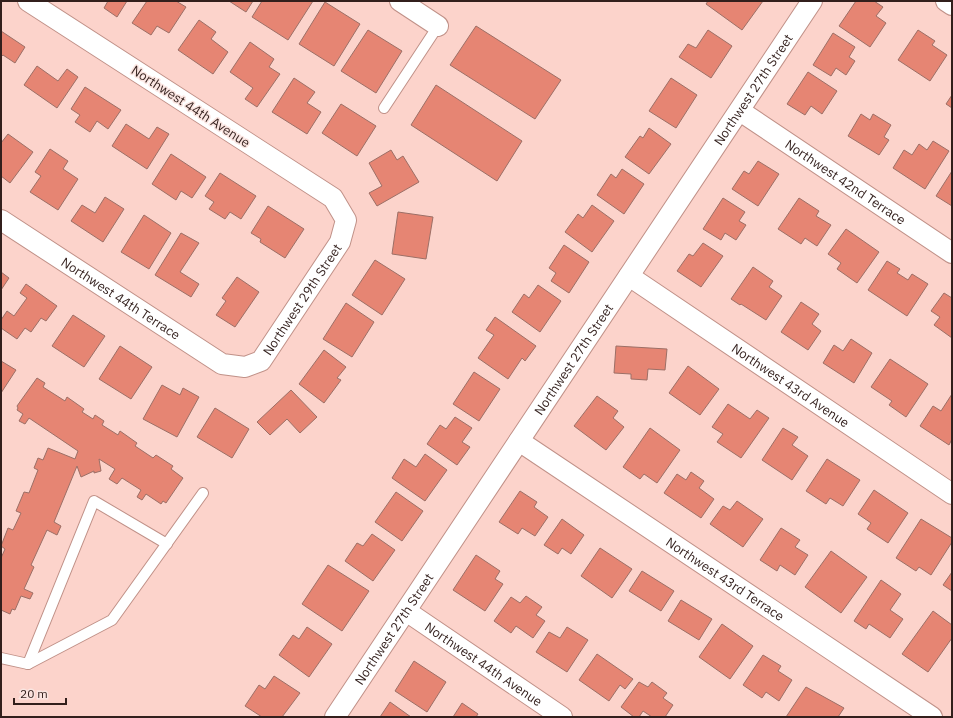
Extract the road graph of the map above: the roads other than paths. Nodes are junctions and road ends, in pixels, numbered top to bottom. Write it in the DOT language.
graph roads {
  1 [pos="28,1"];
  2 [pos="400,1"];
  3 [pos="812,1"];
  4 [pos="946,1"];
  5 [pos="952,5"];
  6 [pos="438,26"];
  7 [pos="384,108"];
  8 [pos="740,111"];
  9 [pos="1,220"];
  10 [pos="346,220"];
  11 [pos="952,253"];
  12 [pos="629,276"];
  13 [pos="245,367"];
  14 [pos="519,441"];
  15 [pos="203,493"];
  16 [pos="952,494"];
  17 [pos="167,544"];
  18 [pos="406,611"];
  19 [pos="1,658"];
  20 [pos="28,664"];
  21 [pos="335,717"];
  22 [pos="562,717"];
  23 [pos="932,717"];
  1 -- 10 [label="street, Northwest 44th Avenue"];
  2 -- 6 [label="street"];
  3 -- 8 [label="street, Northwest 27th Street"];
  4 -- 5 [label="street"];
  6 -- 7 [label="lane"];
  8 -- 11 [label="street, Northwest 42nd Terrace"];
  8 -- 12 [label="street, Northwest 27th Street"];
  9 -- 13 [label="street, Northwest 44th Terrace"];
  10 -- 13 [label="street, Northwest 29th Street"];
  12 -- 14 [label="street, Northwest 27th Street"];
  12 -- 16 [label="street, Northwest 43rd Avenue"];
  14 -- 18 [label="street, Northwest 27th Street"];
  14 -- 23 [label="street, Northwest 43rd Terrace"];
  15 -- 17 [label="lane"];
  17 -- 20 [label="lane"];
  17 -- 20 [label="lane"];
  18 -- 21 [label="street, Northwest 27th Street"];
  18 -- 22 [label="street, Northwest 44th Avenue"];
  19 -- 20 [label="lane"];
}
